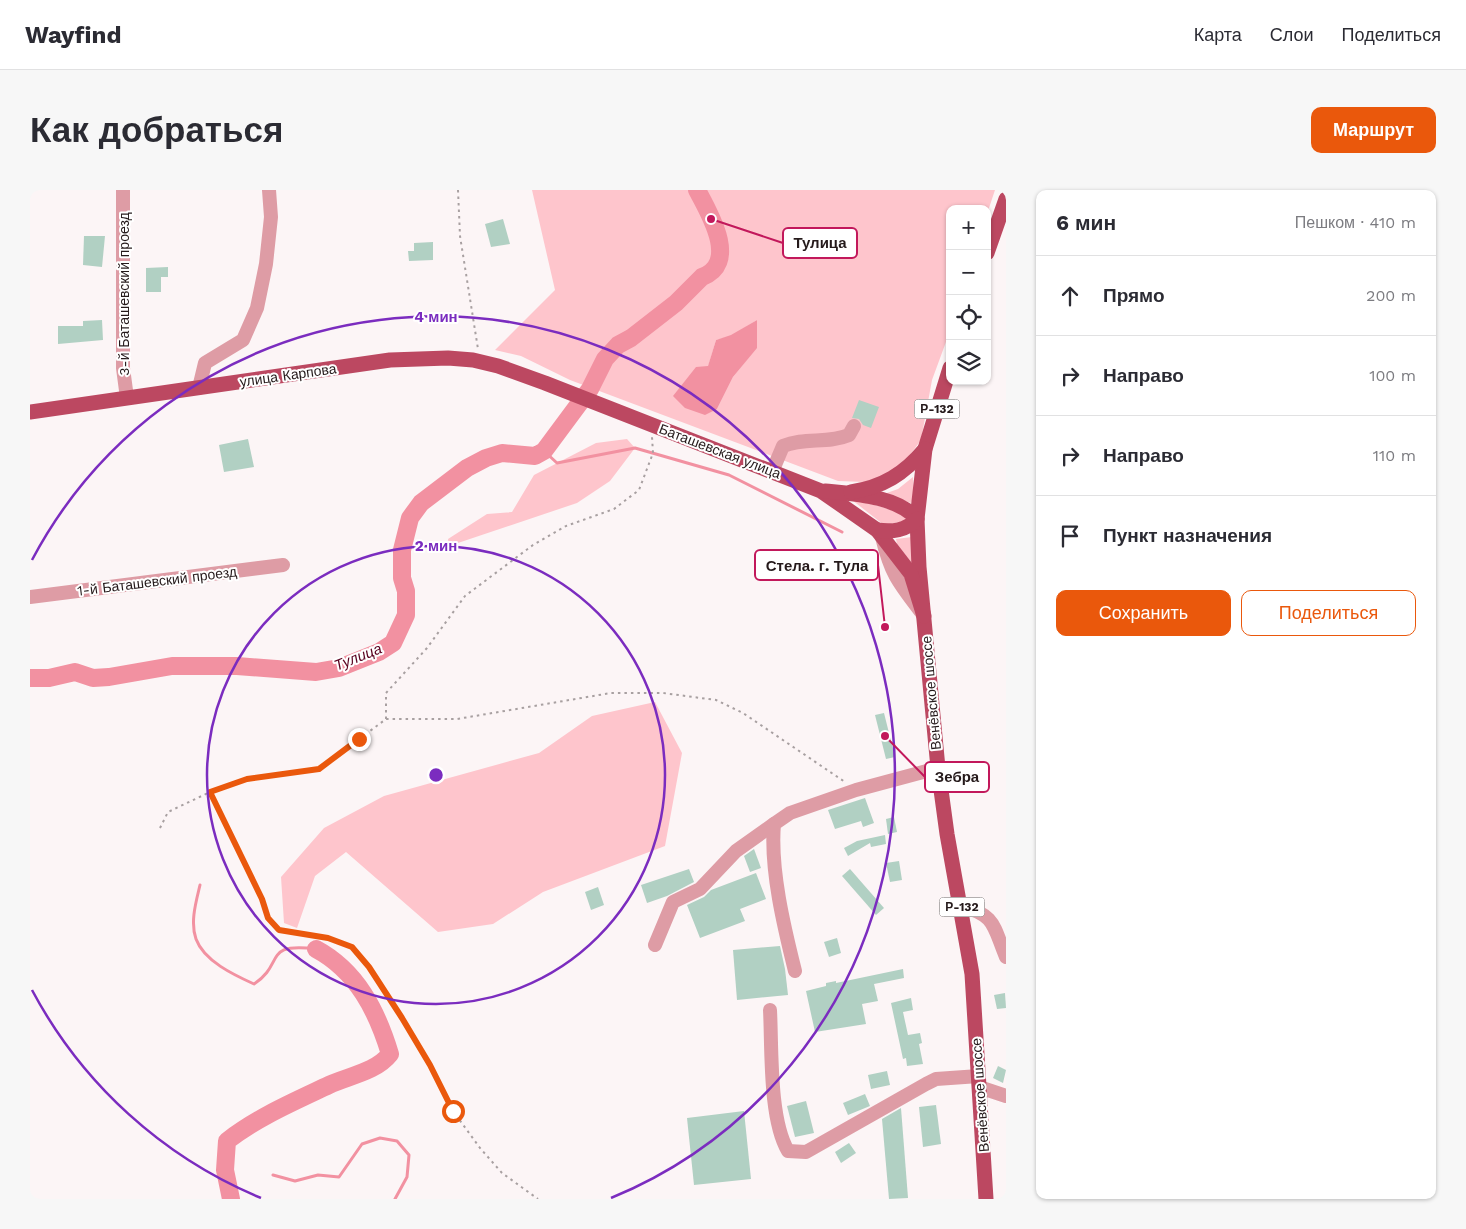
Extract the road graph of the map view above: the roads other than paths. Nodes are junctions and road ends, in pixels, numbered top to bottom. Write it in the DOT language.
graph roads {
  1 [pos="123,190"];
  2 [pos="269,190"];
  3 [pos="1006,199"];
  4 [pos="988,250"];
  5 [pos="946,381"];
  6 [pos="545,383"];
  7 [pos="199,388"];
  8 [pos="127,398"];
  9 [pos="30,412"];
  10 [pos="854,426"];
  11 [pos="925,449"];
  12 [pos="772,472"];
  13 [pos="821,491"];
  14 [pos="843,493"];
  15 [pos="918,520"];
  16 [pos="879,533"];
  17 [pos="283,566"];
  18 [pos="30,596"];
  19 [pos="924,616"];
  20 [pos="938,768"];
  21 [pos="774,824"];
  22 [pos="961,906"];
  23 [pos="655,945"];
  24 [pos="1006,957"];
  25 [pos="796,971"];
  26 [pos="770,1010"];
  27 [pos="979,1082"];
  28 [pos="1006,1096"];
  29 [pos="986,1199"];
  1 -- 8 [label="street, 3-й Баташевский проезд"];
  2 -- 7 [label="street"];
  3 -- 4 [label="main road"];
  5 -- 11 [label="main road, Венёвское шоссе / Р-132"];
  6 -- 7 [label="main road, улица Карпова"];
  6 -- 12 [label="main road, Баташевская улица"];
  7 -- 8 [label="main road, улица Карпова"];
  8 -- 9 [label="main road, улица Карпова"];
  10 -- 12 [label="street"];
  11 -- 14 [label="main road"];
  11 -- 15 [label="main road, Венёвское шоссе / Р-132"];
  12 -- 13 [label="main road, Баташевская улица"];
  13 -- 14 [label="main road"];
  13 -- 16 [label="main road"];
  14 -- 15 [label="main road"];
  15 -- 16 [label="main road"];
  15 -- 19 [label="main road, Венёвское шоссе / Р-132"];
  16 -- 19 [label="main road"];
  17 -- 18 [label="street, 1-й Баташевский проезд"];
  19 -- 20 [label="main road, Венёвское шоссе / Р-132"];
  20 -- 21 [label="street"];
  20 -- 22 [label="main road, Венёвское шоссе / Р-132"];
  21 -- 23 [label="street"];
  21 -- 25 [label="street"];
  22 -- 24 [label="street"];
  22 -- 27 [label="main road, Венёвское шоссе / Р-132"];
  26 -- 27 [label="street"];
  27 -- 28 [label="street"];
  27 -- 29 [label="main road, Венёвское шоссе / Р-132"];
}
